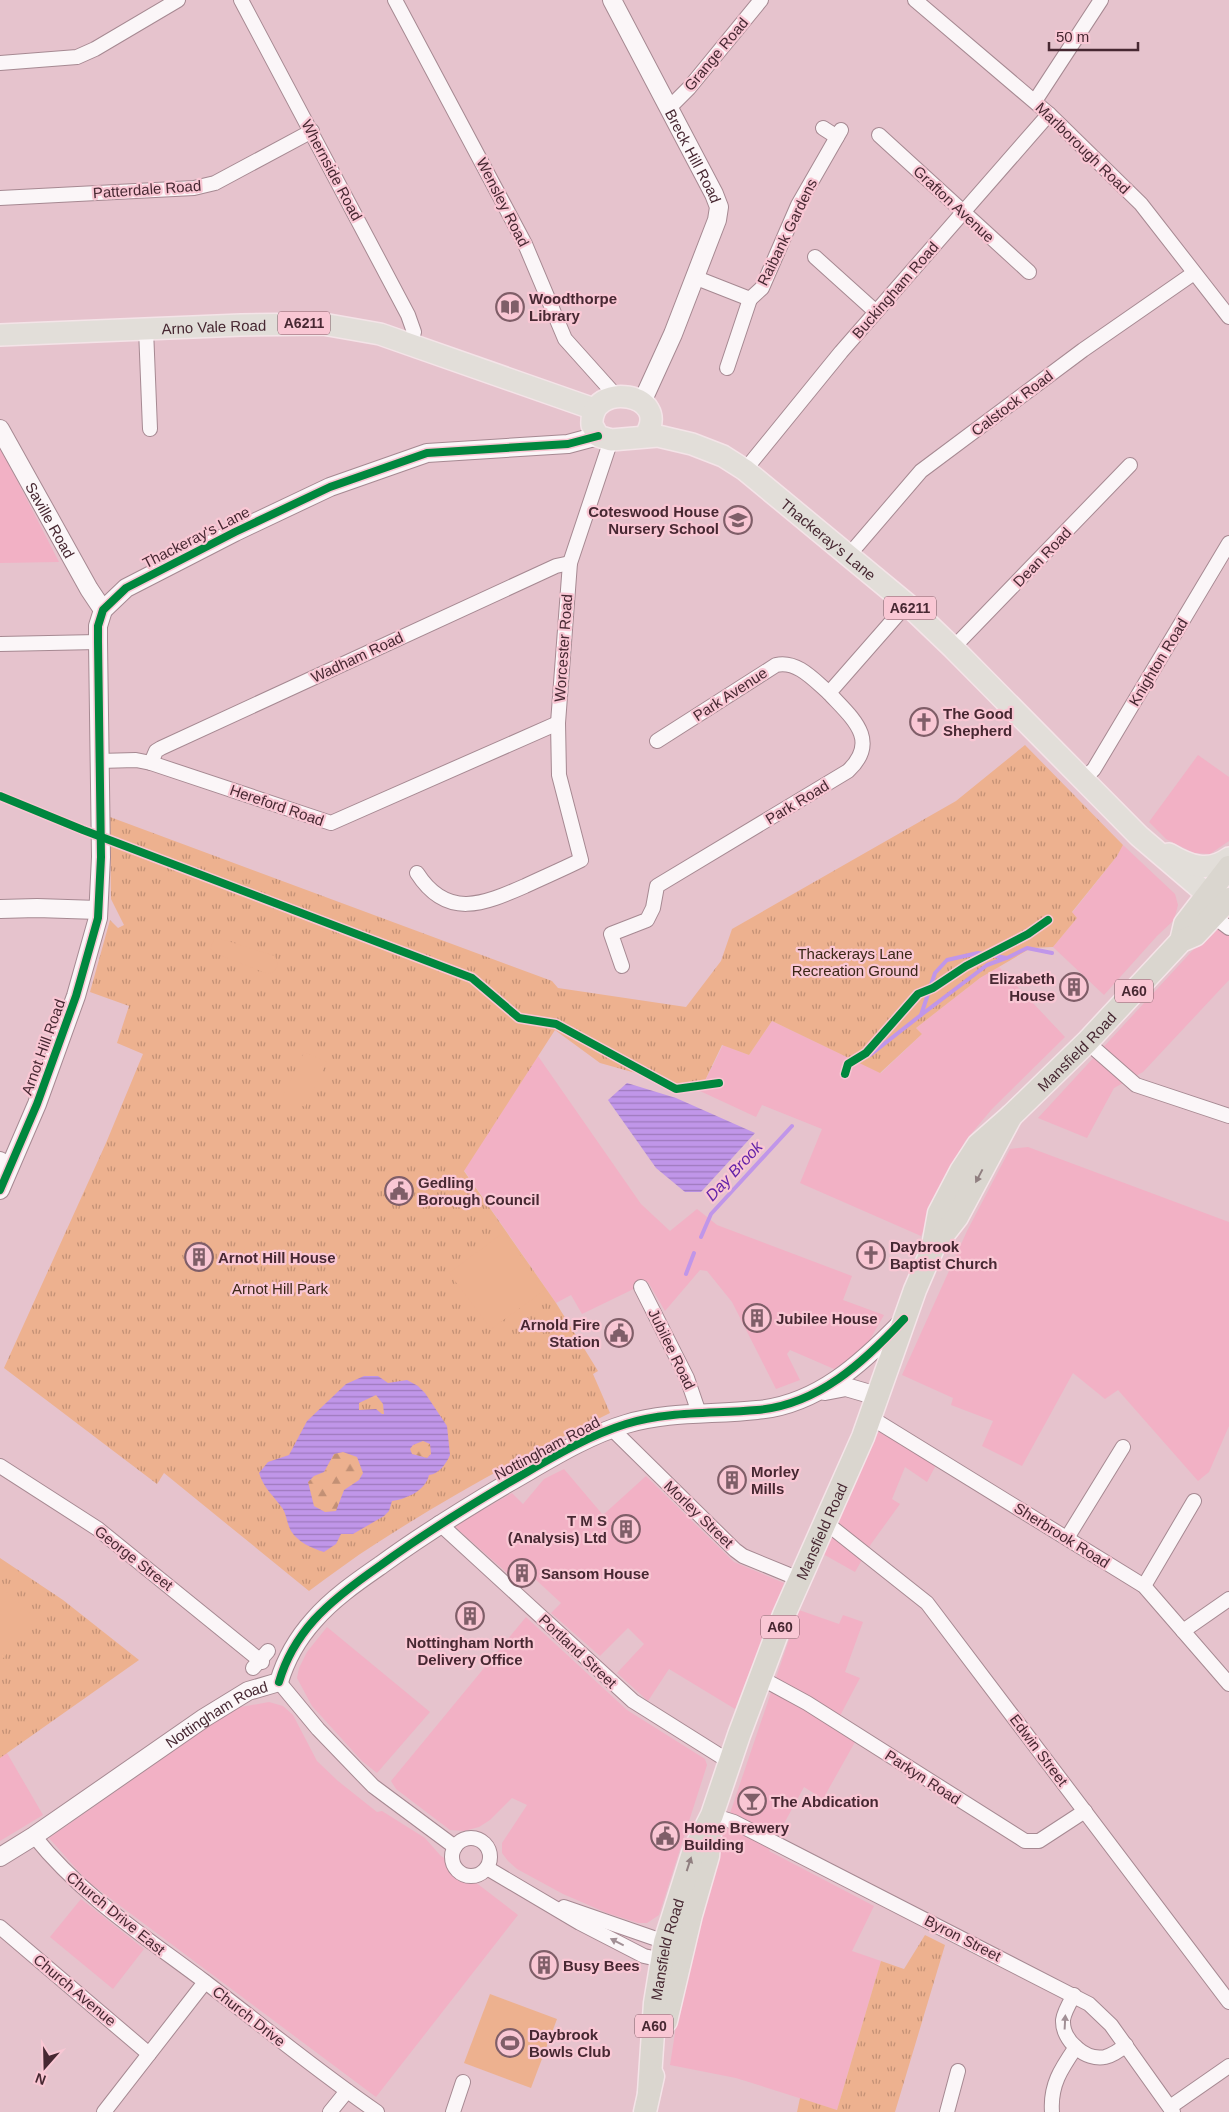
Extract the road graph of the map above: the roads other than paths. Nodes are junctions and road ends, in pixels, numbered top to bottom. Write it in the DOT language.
graph roads {
  1 [pos="178,0"];
  2 [pos="241,0"];
  3 [pos="395,0"];
  4 [pos="612,0"];
  5 [pos="760,0"];
  6 [pos="915,0"];
  7 [pos="1101,0"];
  8 [pos="0,63"];
  9 [pos="1035,102"];
  10 [pos="670,107"];
  11 [pos="1049,114"];
  12 [pos="823,128"];
  13 [pos="312,131"];
  14 [pos="879,136"];
  15 [pos="0,198"];
  16 [pos="964,210"];
  17 [pos="815,256"];
  18 [pos="1030,272"];
  19 [pos="1194,273"];
  20 [pos="694,278"];
  21 [pos="750,299"];
  22 [pos="876,312"];
  23 [pos="1229,317"];
  24 [pos="146,329"];
  25 [pos="0,335"];
  26 [pos="411,343"];
  27 [pos="727,368"];
  28 [pos="617,397"];
  29 [pos="642,402"];
  30 [pos="594,409"];
  31 [pos="0,429"];
  32 [pos="150,429"];
  33 [pos="645,436"];
  34 [pos="604,438"];
  35 [pos="1130,465"];
  36 [pos="745,470"];
  37 [pos="1229,543"];
  38 [pos="849,555"];
  39 [pos="570,563"];
  40 [pos="906,604"];
  41 [pos="103,610"];
  42 [pos="98,642"];
  43 [pos="0,644"];
  44 [pos="953,648"];
  45 [pos="828,693"];
  46 [pos="558,724"];
  47 [pos="659,737"];
  48 [pos="99,761"];
  49 [pos="151,763"];
  50 [pos="1083,780"];
  51 [pos="1139,836"];
  52 [pos="1229,858"];
  53 [pos="1229,867"];
  54 [pos="417,873"];
  55 [pos="1229,899"];
  56 [pos="0,909"];
  57 [pos="98,910"];
  58 [pos="1212,910"];
  59 [pos="622,966"];
  60 [pos="1087,1042"];
  61 [pos="1229,1116"];
  62 [pos="6,1162"];
  63 [pos="0,1190"];
  64 [pos="641,1287"];
  65 [pos="904,1320"];
  66 [pos="817,1392"];
  67 [pos="877,1396"];
  68 [pos="699,1413"];
  69 [pos="870,1417"];
  70 [pos="612,1429"];
  71 [pos="1123,1447"];
  72 [pos="0,1466"];
  73 [pos="1194,1501"];
  74 [pos="825,1522"];
  75 [pos="439,1523"];
  76 [pos="1067,1538"];
  77 [pos="799,1579"];
  78 [pos="1144,1586"];
  79 [pos="1229,1599"];
  80 [pos="1183,1632"];
  81 [pos="261,1660"];
  82 [pos="760,1678"];
  83 [pos="279,1682"];
  84 [pos="1229,1684"];
  85 [pos="731,1760"];
  86 [pos="1085,1811"];
  87 [pos="712,1815"];
  88 [pos="34,1836"];
  89 [pos="455,1847"];
  90 [pos="0,1857"];
  91 [pos="487,1868"];
  92 [pos="539,1898"];
  93 [pos="0,1927"];
  94 [pos="670,1950"];
  95 [pos="205,1982"];
  96 [pos="1074,1995"];
  97 [pos="1229,2002"];
  98 [pos="1126,2045"];
  99 [pos="1076,2048"];
  100 [pos="149,2054"];
  101 [pos="1229,2066"];
  102 [pos="463,2082"];
  103 [pos="969,2084"];
  104 [pos="347,2091"];
  105 [pos="647,2102"];
  106 [pos="1171,2110"];
  107 [pos="104,2112"];
  108 [pos="330,2112"];
  109 [pos="377,2112"];
  110 [pos="453,2112"];
  111 [pos="947,2112"];
  112 [pos="1052,2112"];
  1 -- 8 [label="street"];
  2 -- 13 [label="street, Whernside Road"];
  3 -- 28 [label="street, Wensley Road"];
  4 -- 10 [label="street, Breck Hill Road"];
  5 -- 10 [label="street, Grange Road"];
  6 -- 9 [label="street, Marlborough Road"];
  7 -- 9 [label="street"];
  9 -- 11 [label="street, Marlborough Road"];
  10 -- 20 [label="street, Breck Hill Road"];
  11 -- 16 [label="street, Buckingham Road"];
  11 -- 19 [label="street, Marlborough Road"];
  12 -- 21 [label="street, Raibank Gardens"];
  13 -- 15 [label="street, Patterdale Road"];
  13 -- 26 [label="street, Whernside Road"];
  14 -- 16 [label="street, Grafton Avenue"];
  16 -- 18 [label="street, Grafton Avenue"];
  16 -- 22 [label="street, Buckingham Road"];
  17 -- 22 [label="street"];
  19 -- 23 [label="street, Marlborough Road"];
  19 -- 38 [label="street, Calstock Road"];
  20 -- 21 [label="street, Raibank Gardens"];
  20 -- 29 [label="street, Breck Hill Road"];
  21 -- 27 [label="street, Raibank Gardens"];
  22 -- 36 [label="street, Buckingham Road"];
  24 -- 25 [label="main road, Arno Vale Road / A6211"];
  24 -- 26 [label="main road, Arno Vale Road / A6211"];
  24 -- 32 [label="street"];
  26 -- 30 [label="main road, Arno Vale Road / A6211"];
  28 -- 29 [label="main road"];
  28 -- 30 [label="main road"];
  29 -- 33 [label="main road"];
  30 -- 34 [label="main road"];
  31 -- 41 [label="street, Saville Road"];
  33 -- 34 [label="main road, Thackeray's Lane / A6211"];
  33 -- 36 [label="main road, Thackeray's Lane / A6211"];
  34 -- 39 [label="street, Worcester Road"];
  34 -- 41 [label="street, Thackeray's Lane"];
  35 -- 44 [label="street, Dean Road"];
  36 -- 38 [label="main road, Thackeray's Lane / A6211"];
  37 -- 50 [label="street, Knighton Road"];
  38 -- 40 [label="main road, Thackeray's Lane / A6211"];
  39 -- 46 [label="street, Worcester Road"];
  39 -- 49 [label="street, Wadham Road"];
  40 -- 44 [label="main road, Thackeray's Lane / A6211"];
  40 -- 45 [label="street"];
  41 -- 42 [label="street"];
  42 -- 43 [label="street"];
  42 -- 48 [label="street"];
  44 -- 50 [label="main road, Thackeray's Lane / A6211"];
  45 -- 47 [label="street, Park Avenue"];
  45 -- 59 [label="street, Park Road"];
  46 -- 49 [label="street, Hereford Road"];
  46 -- 54 [label="street, Worcester Road"];
  48 -- 49 [label="street, Hereford Road"];
  48 -- 57 [label="street"];
  50 -- 51 [label="main road, Thackeray's Lane / A6211"];
  51 -- 52 [label="main road, Thackeray's Lane / A6211"];
  51 -- 58 [label="main road, Thackeray's Lane / A6211"];
  53 -- 58 [label="highway, Mansfield Road / A60"];
  55 -- 58 [label="highway, Mansfield Road / A60"];
  56 -- 57 [label="street"];
  57 -- 62 [label="street, Arnot Hill Road"];
  58 -- 60 [label="highway, Mansfield Road / A60"];
  60 -- 61 [label="street"];
  60 -- 65 [label="highway, Mansfield Road / A60"];
  62 -- 63 [label="street, Arnot Hill Road"];
  64 -- 68 [label="street, Jubilee Road"];
  65 -- 66 [label="street, Nottingham Road"];
  65 -- 67 [label="highway, Mansfield Road / A60"];
  66 -- 67 [label="street, Nottingham Road"];
  66 -- 68 [label="street, Nottingham Road"];
  67 -- 69 [label="highway, Mansfield Road / A60"];
  68 -- 70 [label="street, Nottingham Road"];
  69 -- 74 [label="highway, Mansfield Road / A60"];
  69 -- 76 [label="street, Sherbrook Road"];
  70 -- 75 [label="street, Nottingham Road"];
  70 -- 77 [label="street, Morley Street"];
  71 -- 76 [label="street"];
  72 -- 81 [label="street, George Street"];
  73 -- 78 [label="street"];
  74 -- 77 [label="highway, Mansfield Road / A60"];
  74 -- 86 [label="street, Edwin Street"];
  75 -- 83 [label="street, Nottingham Road"];
  75 -- 85 [label="street, Portland Street"];
  76 -- 78 [label="street, Sherbrook Road"];
  77 -- 82 [label="highway, Mansfield Road / A60"];
  78 -- 80 [label="street, Sherbrook Road"];
  79 -- 80 [label="street"];
  80 -- 84 [label="street, Sherbrook Road"];
  82 -- 85 [label="highway, Mansfield Road / A60"];
  82 -- 86 [label="street, Parkyn Road"];
  83 -- 88 [label="street, Nottingham Road"];
  83 -- 89 [label="street"];
  85 -- 87 [label="highway, Mansfield Road / A60"];
  86 -- 97 [label="street, Edwin Street"];
  87 -- 94 [label="highway, Mansfield Road / A60"];
  87 -- 96 [label="street, Byron Street"];
  88 -- 90 [label="street, Nottingham Road"];
  88 -- 95 [label="street, Church Drive East"];
  89 -- 91 [label="street"];
  89 -- 91 [label="street"];
  91 -- 92 [label="street"];
  92 -- 94 [label="street"];
  94 -- 92 [label="street, one-way"];
  93 -- 100 [label="street, Church Avenue"];
  94 -- 105 [label="highway, Mansfield Road / A60"];
  95 -- 100 [label="street, Church Drive"];
  95 -- 104 [label="street, Church Drive"];
  96 -- 98 [label="street, Byron Street"];
  99 -- 96 [label="street, one-way"];
  98 -- 99 [label="street"];
  98 -- 106 [label="street, Byron Street"];
  99 -- 112 [label="street"];
  100 -- 107 [label="street, Church Drive"];
  101 -- 106 [label="street"];
  102 -- 110 [label="street"];
  103 -- 111 [label="street"];
  104 -- 108 [label="street"];
  104 -- 109 [label="street, Church Drive"];
}
